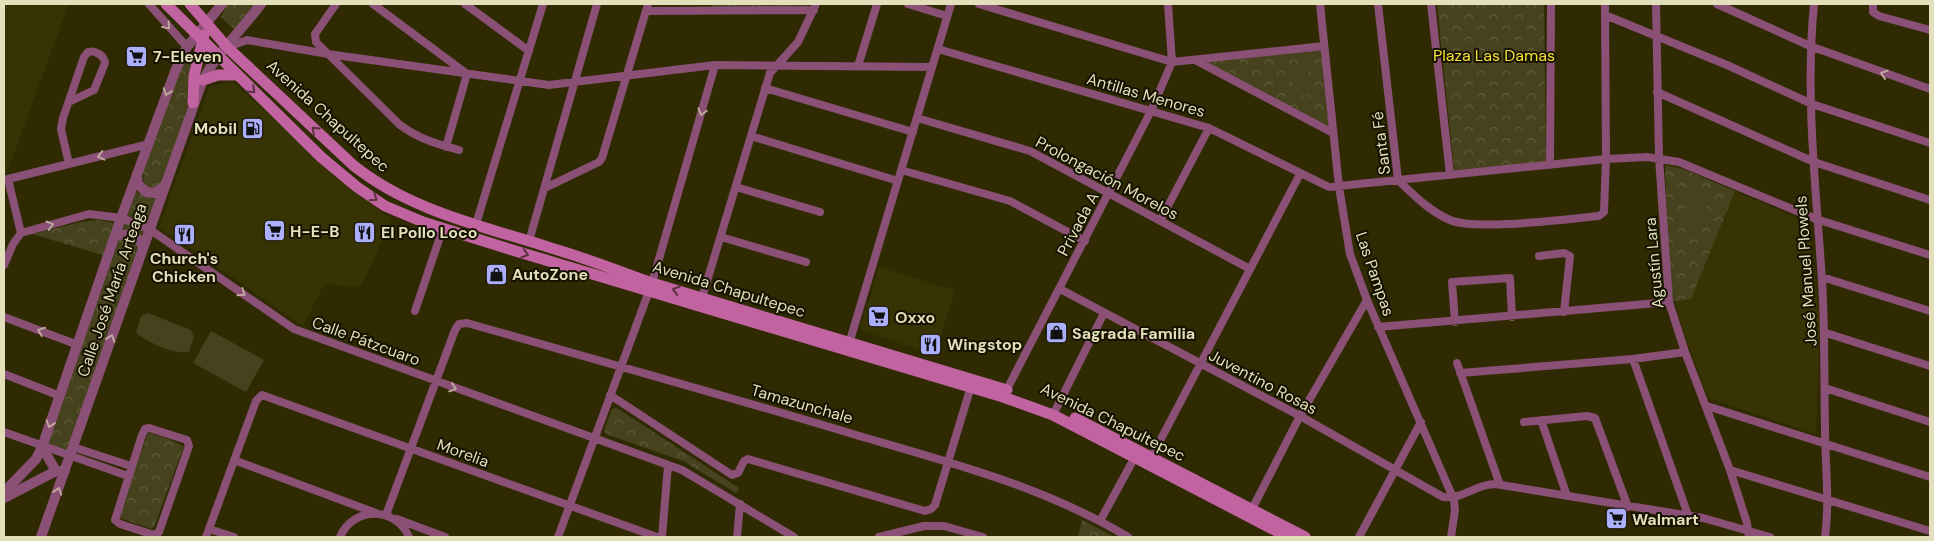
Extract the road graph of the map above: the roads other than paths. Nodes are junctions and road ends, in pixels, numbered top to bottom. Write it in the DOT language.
graph roads {
  1 [pos="148,4"];
  2 [pos="166,4"];
  3 [pos="190,4"];
  4 [pos="222,4"];
  5 [pos="261,4"];
  6 [pos="336,4"];
  7 [pos="373,4"];
  8 [pos="464,4"];
  9 [pos="543,4"];
  10 [pos="597,4"];
  11 [pos="877,4"];
  12 [pos="908,4"];
  13 [pos="951,4"];
  14 [pos="979,4"];
  15 [pos="1168,4"];
  16 [pos="1320,4"];
  17 [pos="1378,4"];
  18 [pos="1431,4"];
  19 [pos="1551,4"];
  20 [pos="1605,4"];
  21 [pos="1656,4"];
  22 [pos="1717,4"];
  23 [pos="1814,4"];
  24 [pos="1873,4"];
  25 [pos="647,7"];
  26 [pos="815,7"];
  27 [pos="1605,15"];
  28 [pos="948,16"];
  29 [pos="206,23"];
  30 [pos="1930,30"];
  31 [pos="1656,36"];
  32 [pos="200,38"];
  33 [pos="1324,46"];
  34 [pos="1810,46"];
  35 [pos="187,47"];
  36 [pos="227,47"];
  37 [pos="938,49"];
  38 [pos="529,51"];
  39 [pos="328,54"];
  40 [pos="217,56"];
  41 [pos="1195,60"];
  42 [pos="1172,62"];
  43 [pos="715,65"];
  44 [pos="776,65"];
  45 [pos="858,66"];
  46 [pos="932,67"];
  47 [pos="467,74"];
  48 [pos="628,74"];
  49 [pos="236,75"];
  50 [pos="203,80"];
  51 [pos="520,82"];
  52 [pos="574,82"];
  53 [pos="765,88"];
  54 [pos="1930,89"];
  55 [pos="1657,92"];
  56 [pos="68,102"];
  57 [pos="193,103"];
  58 [pos="1812,104"];
  59 [pos="1151,111"];
  60 [pos="917,118"];
  61 [pos="1209,128"];
  62 [pos="913,132"];
  63 [pos="1333,134"];
  64 [pos="751,136"];
  65 [pos="1930,143"];
  66 [pos="148,144"];
  67 [pos="446,147"];
  68 [pos="459,150"];
  69 [pos="321,156"];
  70 [pos="1659,158"];
  71 [pos="1606,159"];
  72 [pos="1814,162"];
  73 [pos="69,164"];
  74 [pos="353,165"];
  75 [pos="1550,165"];
  76 [pos="901,170"];
  77 [pos="1300,174"];
  78 [pos="1450,175"];
  79 [pos="137,176"];
  80 [pos="6,180"];
  81 [pos="1398,180"];
  82 [pos="898,181"];
  83 [pos="164,186"];
  84 [pos="736,187"];
  85 [pos="1339,187"];
  86 [pos="545,188"];
  87 [pos="1110,194"];
  88 [pos="1930,200"];
  89 [pos="434,210"];
  90 [pos="820,212"];
  91 [pos="120,218"];
  92 [pos="1816,219"];
  93 [pos="1160,221"];
  94 [pos="476,224"];
  95 [pos="438,227"];
  96 [pos="149,229"];
  97 [pos="21,233"];
  98 [pos="115,236"];
  99 [pos="721,237"];
  100 [pos="529,241"];
  101 [pos="1085,241"];
  102 [pos="143,246"];
  103 [pos="1930,255"];
  104 [pos="1539,256"];
  105 [pos="806,262"];
  106 [pos="4,265"];
  107 [pos="1250,269"];
  108 [pos="1822,277"];
  109 [pos="650,287"];
  110 [pos="1060,290"];
  111 [pos="1367,300"];
  112 [pos="1669,302"];
  113 [pos="701,303"];
  114 [pos="415,311"];
  115 [pos="1930,311"];
  116 [pos="1564,312"];
  117 [pos="1104,313"];
  118 [pos="4,316"];
  119 [pos="1512,316"];
  120 [pos="1455,322"];
  121 [pos="1378,327"];
  122 [pos="1826,333"];
  123 [pos="78,346"];
  124 [pos="848,347"];
  125 [pos="1685,352"];
  126 [pos="1633,359"];
  127 [pos="1200,364"];
  128 [pos="1457,364"];
  129 [pos="1930,366"];
  130 [pos="620,367"];
  131 [pos="1460,372"];
  132 [pos="4,374"];
  133 [pos="435,382"];
  134 [pos="972,383"];
  135 [pos="1825,388"];
  136 [pos="1005,393"];
  137 [pos="610,395"];
  138 [pos="60,396"];
  139 [pos="1707,406"];
  140 [pos="1054,411"];
  141 [pos="1300,416"];
  142 [pos="1541,420"];
  143 [pos="1421,422"];
  144 [pos="1524,422"];
  145 [pos="1930,422"];
  146 [pos="4,432"];
  147 [pos="595,437"];
  148 [pos="1825,444"];
  149 [pos="42,447"];
  150 [pos="410,449"];
  151 [pos="71,452"];
  152 [pos="1137,455"];
  153 [pos="234,460"];
  154 [pos="949,462"];
  155 [pos="1149,462"];
  156 [pos="668,465"];
  157 [pos="131,466"];
  158 [pos="1394,470"];
  159 [pos="1730,470"];
  160 [pos="60,471"];
  161 [pos="128,476"];
  162 [pos="1930,477"];
  163 [pos="1500,485"];
  164 [pos="4,492"];
  165 [pos="1567,496"];
  166 [pos="4,498"];
  167 [pos="1453,498"];
  168 [pos="1829,500"];
  169 [pos="740,504"];
  170 [pos="569,505"];
  171 [pos="1628,507"];
  172 [pos="376,513"];
  173 [pos="1250,513"];
  174 [pos="389,516"];
  175 [pos="1688,516"];
  176 [pos="1100,521"];
  177 [pos="209,529"];
  178 [pos="1930,532"];
  179 [pos="1749,534"];
  180 [pos="41,537"];
  181 [pos="206,537"];
  182 [pos="234,537"];
  183 [pos="340,537"];
  184 [pos="409,537"];
  185 [pos="445,537"];
  186 [pos="558,537"];
  187 [pos="657,537"];
  188 [pos="662,537"];
  189 [pos="737,537"];
  190 [pos="794,537"];
  191 [pos="879,537"];
  192 [pos="983,537"];
  193 [pos="1128,537"];
  194 [pos="1288,537"];
  195 [pos="1305,537"];
  196 [pos="1359,537"];
  197 [pos="1451,537"];
  198 [pos="1770,537"];
  199 [pos="1825,537"];
  1 -- 35 [label="street, one-way"];
  2 -- 32 [label="main road, Avenida Chapultepec"];
  3 -- 29 [label="main road, Avenida Chapultepec"];
  4 -- 29 [label="street"];
  5 -- 36 [label="street, Calle José María Arteaga"];
  6 -- 39 [label="street"];
  7 -- 47 [label="street"];
  8 -- 38 [label="street"];
  9 -- 38 [label="street"];
  10 -- 52 [label="street"];
  11 -- 45 [label="street"];
  12 -- 28 [label="street"];
  13 -- 28 [label="street"];
  14 -- 42 [label="street"];
  15 -- 42 [label="street"];
  16 -- 33 [label="street, Las Pampas"];
  17 -- 81 [label="street, Santa Fé"];
  18 -- 78 [label="street"];
  19 -- 75 [label="street"];
  20 -- 27 [label="street"];
  21 -- 31 [label="street, Agustín Lara"];
  22 -- 34 [label="street"];
  23 -- 34 [label="street, José Manuel Plowels"];
  24 -- 30 [label="street"];
  25 -- 26 [label="street"];
  25 -- 48 [label="street"];
  26 -- 44 [label="street"];
  27 -- 31 [label="street"];
  27 -- 71 [label="street"];
  28 -- 37 [label="street"];
  29 -- 32 [label="main road"];
  29 -- 36 [label="main road, Avenida Chapultepec"];
  31 -- 55 [label="street, Agustín Lara"];
  31 -- 58 [label="street"];
  32 -- 35 [label="street, Calle José María Arteaga"];
  32 -- 40 [label="main road, Avenida Chapultepec"];
  32 -- 57 [label="main road"];
  33 -- 41 [label="street"];
  33 -- 63 [label="street, Las Pampas"];
  54 -- 34 [label="street, one-way"];
  34 -- 58 [label="street, José Manuel Plowels"];
  35 -- 66 [label="street, Calle José María Arteaga, one-way"];
  36 -- 39 [label="street"];
  36 -- 40 [label="street, Calle José María Arteaga"];
  74 -- 36 [label="main road, Avenida Chapultepec, one-way"];
  37 -- 46 [label="street"];
  37 -- 59 [label="street, Antillas Menores"];
  38 -- 51 [label="street"];
  39 -- 47 [label="street"];
  39 -- 67 [label="street"];
  40 -- 49 [label="main road, Avenida Chapultepec"];
  40 -- 50 [label="street, Calle José María Arteaga"];
  41 -- 42 [label="street"];
  41 -- 63 [label="street"];
  42 -- 59 [label="street, Privada A"];
  43 -- 44 [label="street"];
  43 -- 48 [label="street"];
  43 -- 109 [label="street, one-way"];
  44 -- 45 [label="street"];
  44 -- 53 [label="street"];
  45 -- 46 [label="street"];
  46 -- 60 [label="street"];
  47 -- 51 [label="street"];
  47 -- 67 [label="street"];
  48 -- 52 [label="street"];
  48 -- 86 [label="street"];
  49 -- 50 [label="main road"];
  49 -- 69 [label="main road, Avenida Chapultepec, one-way"];
  50 -- 57 [label="street, Calle José María Arteaga"];
  51 -- 52 [label="street"];
  51 -- 94 [label="street"];
  52 -- 86 [label="street"];
  53 -- 62 [label="street"];
  53 -- 64 [label="street"];
  55 -- 70 [label="street, Agustín Lara"];
  55 -- 72 [label="street"];
  56 -- 56 [label="street"];
  56 -- 73 [label="street"];
  57 -- 83 [label="street, Calle José María Arteaga"];
  58 -- 65 [label="street"];
  58 -- 72 [label="street, José Manuel Plowels"];
  59 -- 61 [label="street, Antillas Menores"];
  59 -- 87 [label="street, Privada A"];
  60 -- 62 [label="street"];
  60 -- 87 [label="street, Prolongación Morelos"];
  61 -- 77 [label="street, Antillas Menores"];
  61 -- 93 [label="street"];
  62 -- 76 [label="street"];
  63 -- 85 [label="street, Las Pampas"];
  64 -- 82 [label="street"];
  64 -- 84 [label="street"];
  66 -- 73 [label="street, one-way"];
  66 -- 79 [label="street, Calle José María Arteaga"];
  67 -- 68 [label="street"];
  69 -- 74 [label="main road"];
  69 -- 95 [label="main road, Avenida Chapultepec, one-way"];
  70 -- 71 [label="street"];
  70 -- 92 [label="street"];
  70 -- 112 [label="street, Agustín Lara"];
  71 -- 75 [label="street"];
  71 -- 81 [label="street, Santa Fé"];
  72 -- 88 [label="street"];
  72 -- 92 [label="street, José Manuel Plowels"];
  73 -- 80 [label="street"];
  74 -- 89 [label="main road, Avenida Chapultepec"];
  75 -- 78 [label="street"];
  76 -- 82 [label="street"];
  76 -- 101 [label="street"];
  77 -- 85 [label="street, Antillas Menores"];
  77 -- 107 [label="street"];
  78 -- 81 [label="street"];
  79 -- 83 [label="street"];
  79 -- 91 [label="street, Calle José María Arteaga"];
  80 -- 97 [label="street"];
  81 -- 85 [label="street"];
  82 -- 124 [label="street"];
  83 -- 96 [label="street, Calle José María Arteaga"];
  84 -- 90 [label="street"];
  84 -- 99 [label="street"];
  85 -- 111 [label="street, Las Pampas"];
  86 -- 100 [label="street"];
  87 -- 93 [label="street, Prolongación Morelos"];
  87 -- 101 [label="street, Privada A"];
  89 -- 94 [label="main road, Avenida Chapultepec"];
  89 -- 95 [label="main road"];
  91 -- 96 [label="street, Calle Pátzcuaro"];
  97 -- 91 [label="street, Calle Pátzcuaro, one-way"];
  91 -- 98 [label="street, Calle José María Arteaga"];
  92 -- 103 [label="street"];
  92 -- 108 [label="street, José Manuel Plowels"];
  93 -- 107 [label="street, Prolongación Morelos"];
  94 -- 95 [label="main road"];
  94 -- 100 [label="main road, Avenida Chapultepec"];
  95 -- 109 [label="main road, Avenida Chapultepec, one-way"];
  95 -- 114 [label="street"];
  96 -- 102 [label="street, Calle José María Arteaga"];
  96 -- 133 [label="street, Calle Pátzcuaro, one-way"];
  97 -- 106 [label="street"];
  98 -- 102 [label="street"];
  98 -- 123 [label="street, Calle José María Arteaga"];
  99 -- 105 [label="street"];
  99 -- 113 [label="street"];
  100 -- 109 [label="main road, Avenida Chapultepec"];
  101 -- 110 [label="street, Privada A"];
  151 -- 102 [label="street, Calle José María Arteaga, one-way"];
  104 -- 116 [label="street"];
  107 -- 127 [label="street"];
  108 -- 115 [label="street"];
  108 -- 122 [label="street, José Manuel Plowels"];
  109 -- 113 [label="main road, Avenida Chapultepec"];
  109 -- 130 [label="street"];
  110 -- 117 [label="street, Juventino Rosas"];
  110 -- 136 [label="street, Privada A"];
  111 -- 121 [label="street, Las Pampas"];
  111 -- 141 [label="street"];
  112 -- 116 [label="street"];
  112 -- 125 [label="street, Agustín Lara"];
  113 -- 124 [label="main road, Avenida Chapultepec"];
  116 -- 119 [label="street"];
  117 -- 127 [label="street, Juventino Rosas"];
  117 -- 140 [label="street"];
  123 -- 118 [label="street, one-way"];
  119 -- 120 [label="street"];
  119 -- 120 [label="street"];
  120 -- 121 [label="street"];
  121 -- 143 [label="street, Las Pampas"];
  122 -- 129 [label="street"];
  122 -- 135 [label="street, José Manuel Plowels"];
  123 -- 138 [label="street, Calle José María Arteaga"];
  124 -- 134 [label="main road, Avenida Chapultepec"];
  125 -- 126 [label="street"];
  125 -- 139 [label="street, Agustín Lara"];
  126 -- 131 [label="street"];
  126 -- 175 [label="street"];
  127 -- 141 [label="street, Juventino Rosas"];
  127 -- 155 [label="street"];
  128 -- 131 [label="street"];
  130 -- 133 [label="street, Tamazunchale"];
  130 -- 137 [label="street"];
  130 -- 154 [label="street, Tamazunchale"];
  131 -- 163 [label="street"];
  132 -- 138 [label="street"];
  133 -- 147 [label="street, Calle Pátzcuaro, one-way"];
  133 -- 150 [label="street"];
  134 -- 136 [label="main road, Avenida Chapultepec"];
  134 -- 154 [label="street"];
  135 -- 145 [label="street"];
  135 -- 148 [label="street, José Manuel Plowels"];
  136 -- 140 [label="main road, Avenida Chapultepec"];
  137 -- 147 [label="street"];
  137 -- 154 [label="street"];
  138 -- 149 [label="street, Calle José María Arteaga, one-way"];
  139 -- 148 [label="street"];
  139 -- 159 [label="street, Agustín Lara"];
  140 -- 152 [label="main road, Avenida Chapultepec"];
  141 -- 158 [label="street, Juventino Rosas"];
  141 -- 173 [label="street"];
  142 -- 144 [label="street"];
  142 -- 165 [label="street"];
  142 -- 171 [label="street"];
  143 -- 158 [label="street"];
  143 -- 167 [label="street, Las Pampas"];
  146 -- 149 [label="street"];
  147 -- 156 [label="street, Calle Pátzcuaro"];
  147 -- 170 [label="street"];
  148 -- 162 [label="street"];
  148 -- 168 [label="street, José Manuel Plowels"];
  149 -- 151 [label="street"];
  149 -- 160 [label="street"];
  149 -- 164 [label="street, Calle José María Arteaga"];
  150 -- 153 [label="street, Morelia"];
  150 -- 170 [label="street, Morelia"];
  150 -- 174 [label="street"];
  151 -- 157 [label="street"];
  151 -- 160 [label="street, Calle José María Arteaga"];
  151 -- 161 [label="street"];
  152 -- 155 [label="main road, Avenida Chapultepec"];
  152 -- 176 [label="street"];
  153 -- 172 [label="street"];
  153 -- 177 [label="street"];
  154 -- 176 [label="street, Tamazunchale"];
  155 -- 173 [label="main road, Avenida Chapultepec"];
  156 -- 169 [label="street, Calle Pátzcuaro"];
  156 -- 188 [label="street"];
  157 -- 161 [label="street"];
  157 -- 161 [label="street"];
  158 -- 167 [label="street, Juventino Rosas"];
  158 -- 196 [label="street"];
  159 -- 168 [label="street"];
  159 -- 179 [label="street, Agustín Lara"];
  160 -- 166 [label="street"];
  180 -- 160 [label="street, Calle José María Arteaga, one-way"];
  163 -- 165 [label="street"];
  163 -- 167 [label="street"];
  165 -- 171 [label="street"];
  167 -- 197 [label="street, Las Pampas"];
  168 -- 178 [label="street"];
  168 -- 199 [label="street, José Manuel Plowels"];
  169 -- 189 [label="street"];
  169 -- 190 [label="street, Calle Pátzcuaro"];
  170 -- 186 [label="street"];
  170 -- 187 [label="street, Morelia"];
  171 -- 175 [label="street"];
  172 -- 174 [label="street"];
  172 -- 183 [label="street"];
  173 -- 194 [label="main road"];
  173 -- 195 [label="main road, Avenida Chapultepec"];
  174 -- 184 [label="street"];
  174 -- 185 [label="street"];
  175 -- 179 [label="street"];
  176 -- 193 [label="street, Tamazunchale"];
  177 -- 181 [label="street"];
  177 -- 182 [label="street"];
  179 -- 198 [label="street"];
  191 -- 192 [label="street"];
}
